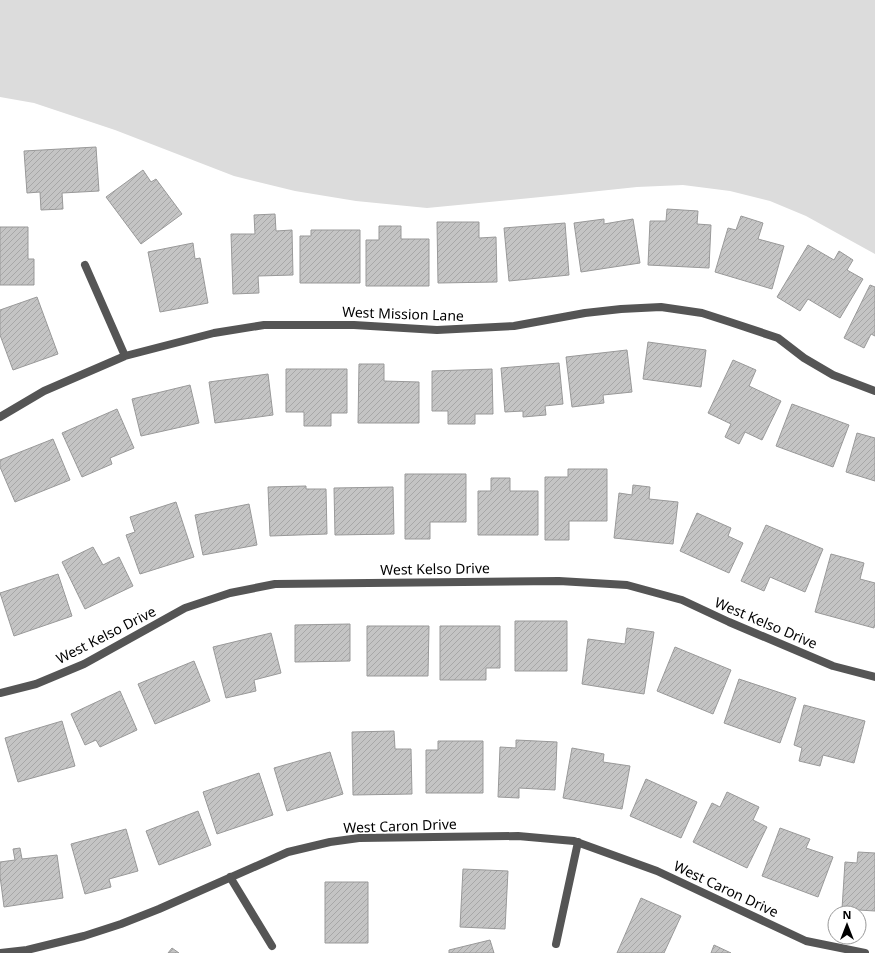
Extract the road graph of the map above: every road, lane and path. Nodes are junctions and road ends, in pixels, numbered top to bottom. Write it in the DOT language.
graph roads {
  1 [pos="85,265"];
  2 [pos="124,356"];
  3 [pos="875,391"];
  4 [pos="0,417"];
  5 [pos="875,677"];
  6 [pos="0,694"];
  7 [pos="578,842"];
  8 [pos="230,877"];
  9 [pos="556,944"];
  10 [pos="272,946"];
  11 [pos="0,953"];
  12 [pos="865,953"];
  1 -- 2 [label="street"];
  2 -- 3 [label="street, West Mission Lane"];
  2 -- 4 [label="street, West Mission Lane"];
  5 -- 6 [label="street, West Kelso Drive"];
  7 -- 8 [label="street, West Caron Drive"];
  7 -- 9 [label="street"];
  7 -- 12 [label="street, West Caron Drive"];
  8 -- 10 [label="street"];
  8 -- 11 [label="street, West Caron Drive"];
}
